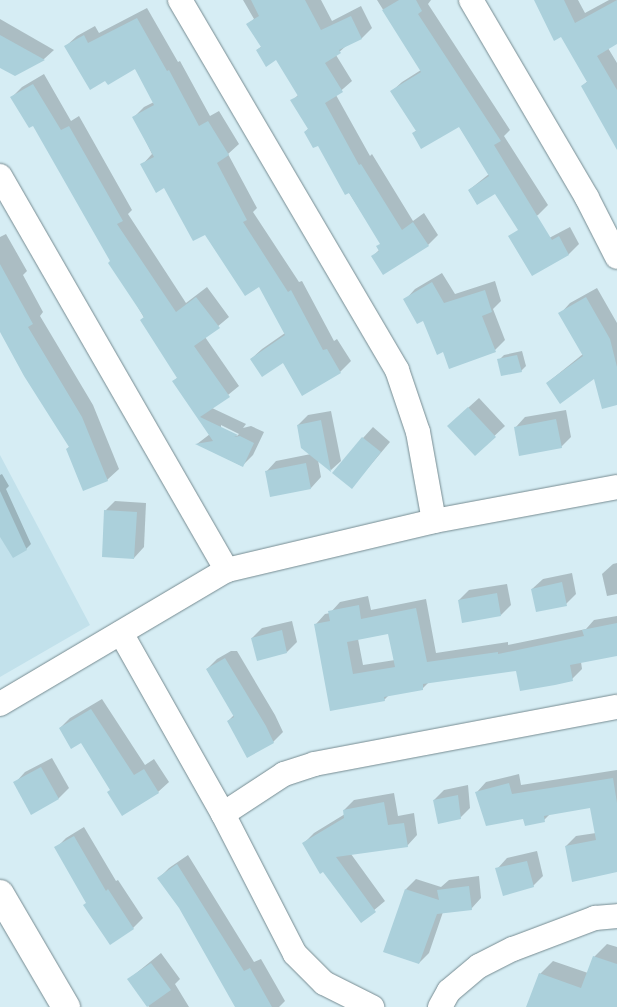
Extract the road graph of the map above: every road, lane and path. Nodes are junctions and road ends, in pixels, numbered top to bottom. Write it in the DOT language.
graph roads {
  1 [pos="180,0"];
  2 [pos="471,0"];
  3 [pos="0,176"];
  4 [pos="617,258"];
  5 [pos="617,487"];
  6 [pos="434,521"];
  7 [pos="227,570"];
  8 [pos="121,633"];
  9 [pos="0,704"];
  10 [pos="617,708"];
  11 [pos="223,814"];
  12 [pos="0,894"];
  13 [pos="617,916"];
  14 [pos="66,1007"];
  15 [pos="372,1007"];
  16 [pos="440,1007"];
  1 -- 6 [label="street"];
  2 -- 4 [label="street"];
  3 -- 7 [label="street"];
  5 -- 6 [label="street"];
  6 -- 7 [label="street"];
  7 -- 8 [label="street"];
  8 -- 9 [label="street"];
  8 -- 11 [label="street"];
  10 -- 11 [label="street"];
  11 -- 15 [label="street"];
  12 -- 14 [label="main road"];
  13 -- 16 [label="street"];
}
